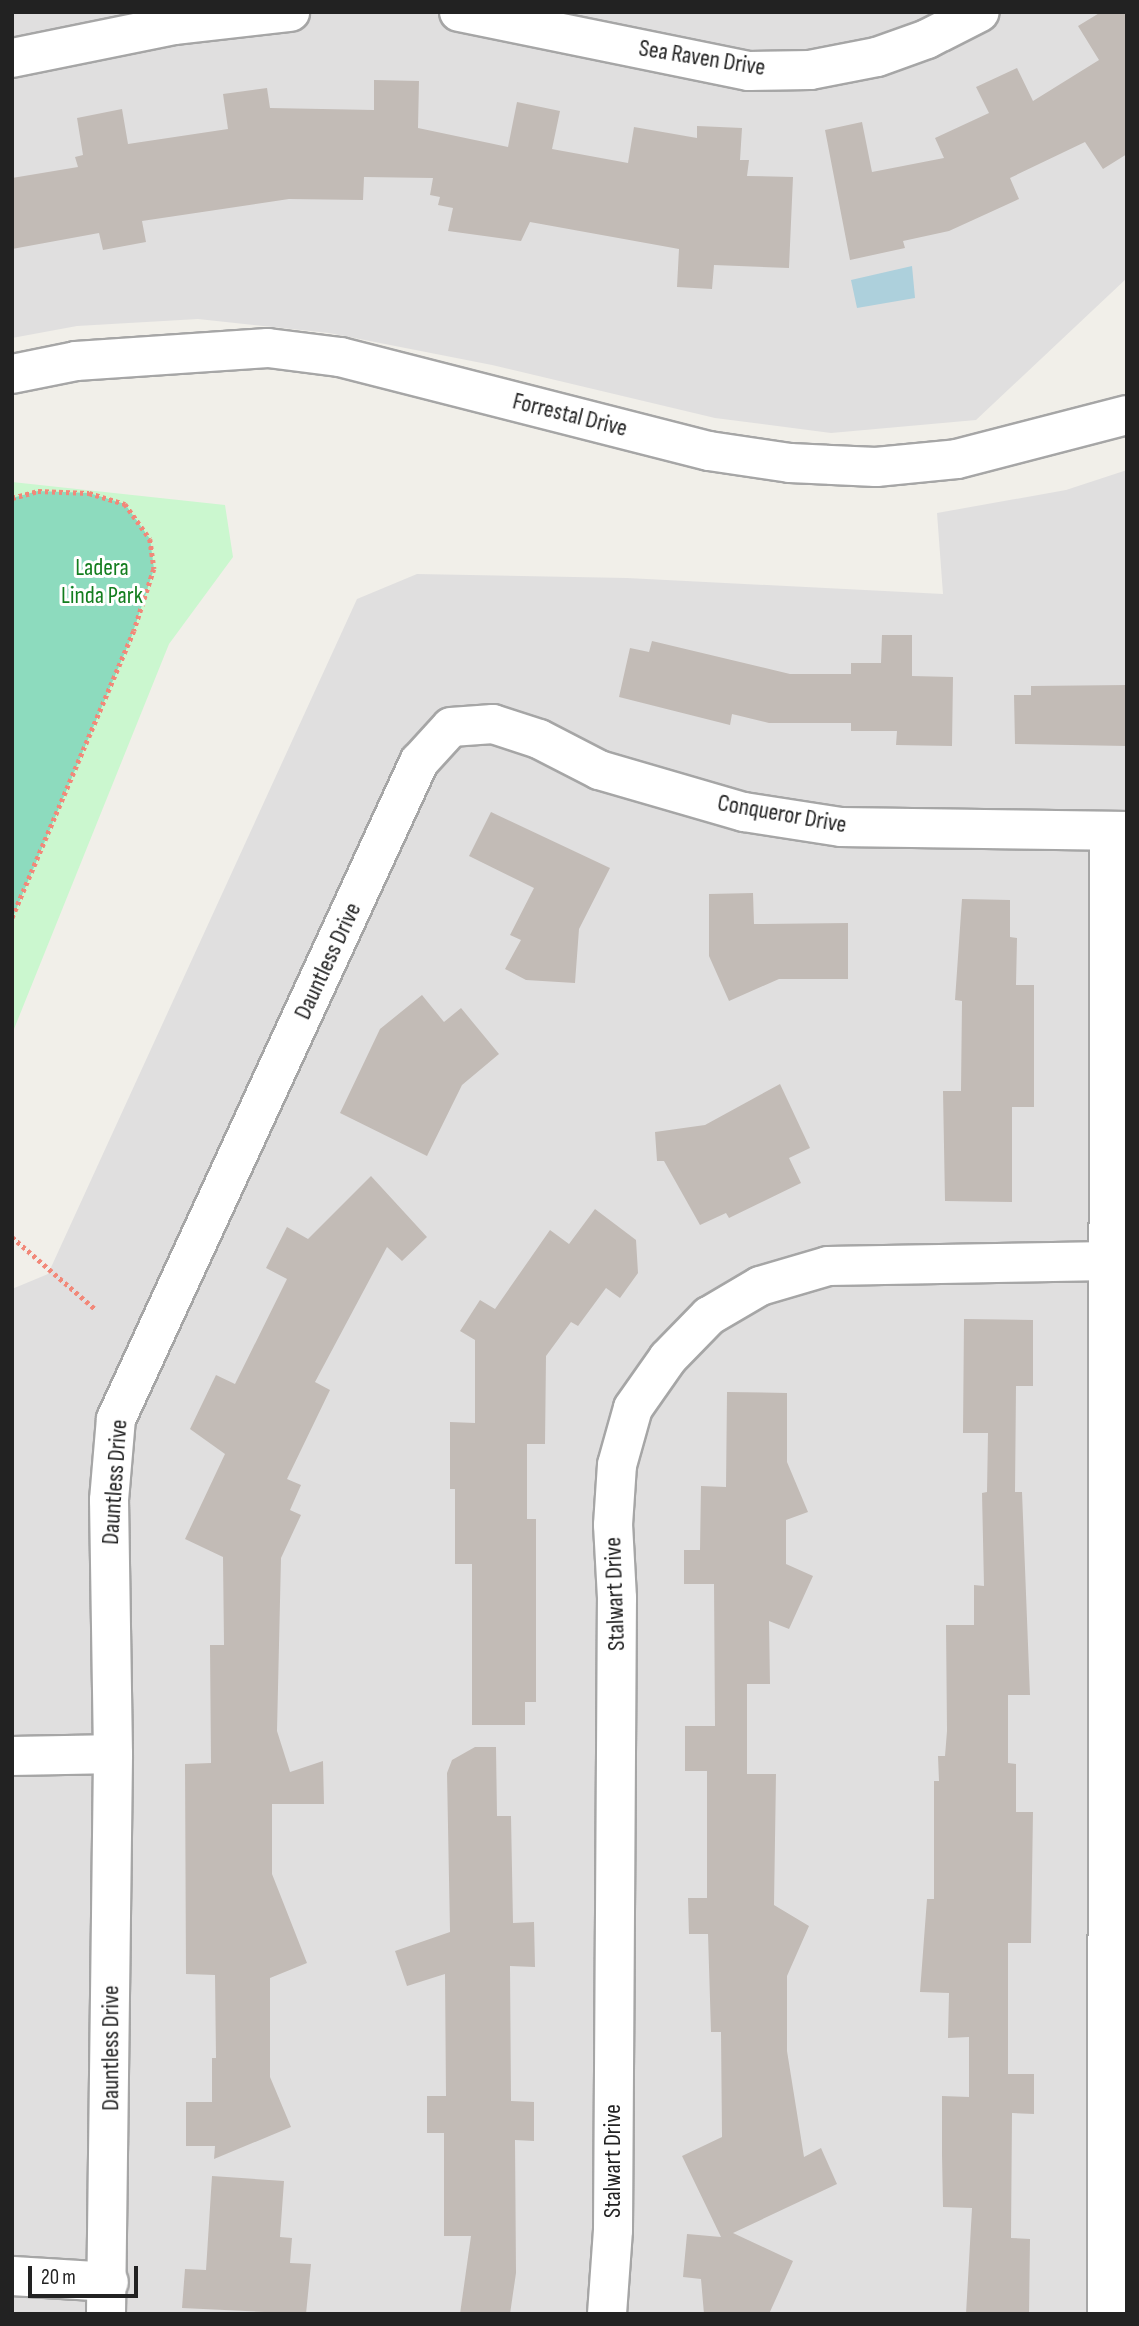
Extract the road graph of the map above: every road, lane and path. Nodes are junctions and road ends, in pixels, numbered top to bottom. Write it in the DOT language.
graph roads {
  1 [pos="290,12"];
  2 [pos="459,12"];
  3 [pos="980,12"];
  4 [pos="12,58"];
  5 [pos="12,374"];
  6 [pos="1127,415"];
  7 [pos="12,498"];
  8 [pos="451,727"];
  9 [pos="1118,831"];
  10 [pos="12,919"];
  11 [pos="12,1237"];
  12 [pos="1110,1261"];
  13 [pos="95,1309"];
  14 [pos="113,1754"];
  15 [pos="12,1756"];
  16 [pos="12,2276"];
  17 [pos="108,2298"];
  18 [pos="607,2314"];
  19 [pos="1107,2314"];
  1 -- 4 [label="street"];
  2 -- 3 [label="street, Sea Raven Drive"];
  5 -- 6 [label="street, Forrestal Drive"];
  7 -- 10 [label="path"];
  8 -- 9 [label="street, Conqueror Drive"];
  8 -- 14 [label="street, Dauntless Drive"];
  9 -- 12 [label="street"];
  11 -- 13 [label="path"];
  12 -- 18 [label="street, Stalwart Drive"];
  12 -- 19 [label="street"];
  14 -- 15 [label="street"];
  14 -- 17 [label="street, Dauntless Drive"];
  16 -- 17 [label="street"];
}
